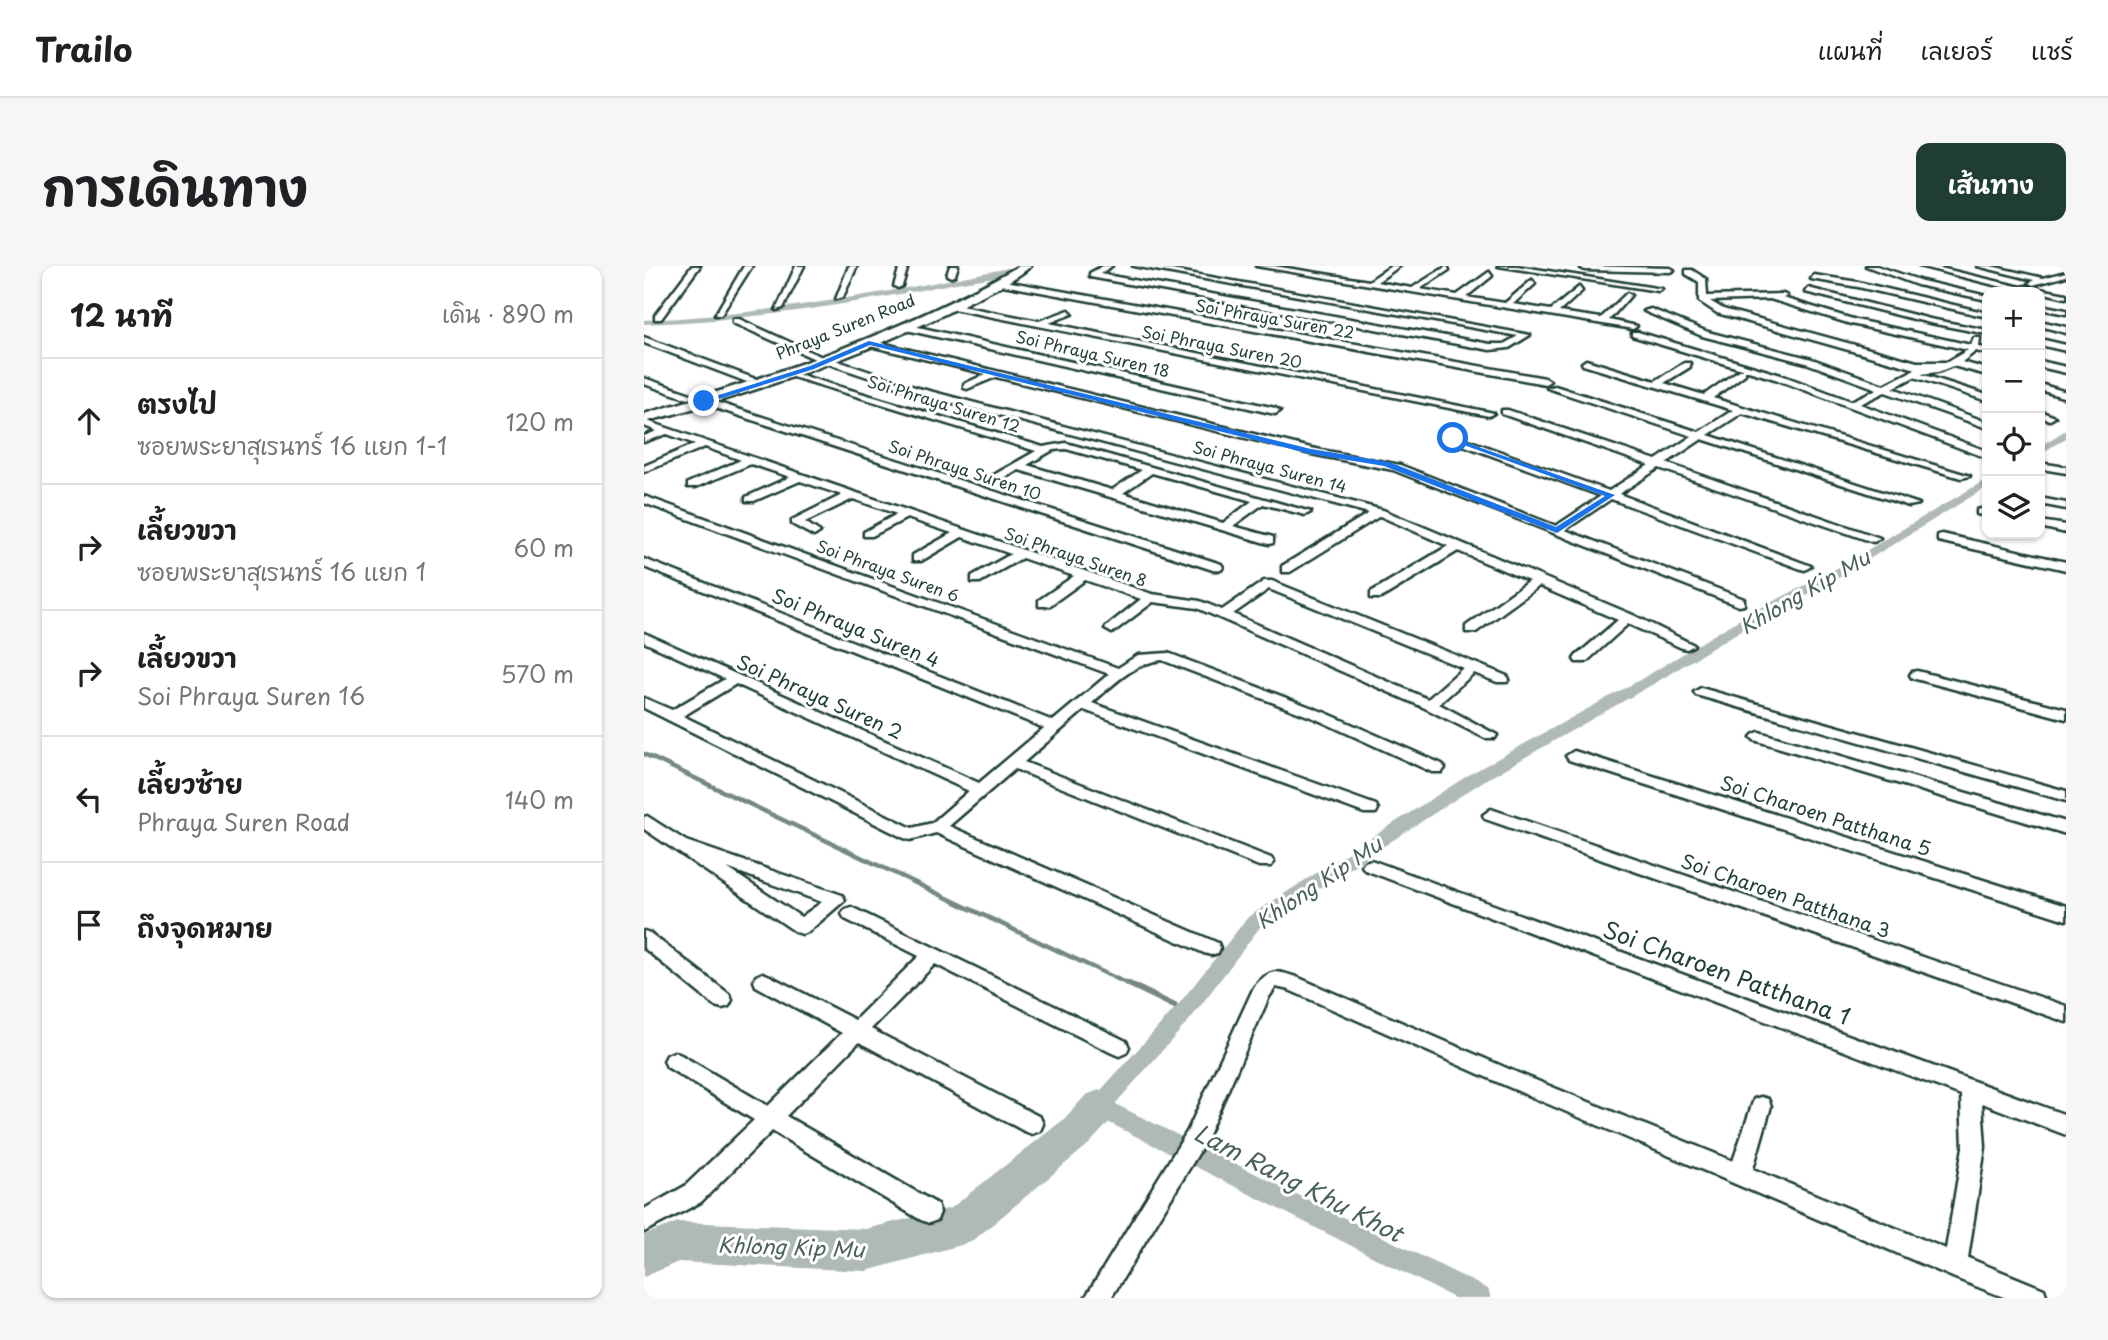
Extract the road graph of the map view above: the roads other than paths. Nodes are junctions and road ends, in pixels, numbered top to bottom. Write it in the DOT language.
graph roads {
  1 [pos="696,266"];
  2 [pos="748,266"];
  3 [pos="800,266"];
  4 [pos="853,266"];
  5 [pos="904,266"];
  6 [pos="1011,266"];
  7 [pos="1026,266"];
  8 [pos="1108,266"];
  9 [pos="1137,266"];
  10 [pos="1260,266"];
  11 [pos="1344,266"];
  12 [pos="1396,266"];
  13 [pos="1502,266"];
  14 [pos="1570,266"];
  15 [pos="1593,266"];
  16 [pos="1870,266"];
  17 [pos="1923,266"];
  18 [pos="1981,266"];
  19 [pos="1285,268"];
  20 [pos="1446,268"];
  21 [pos="1670,268"];
  22 [pos="2055,268"];
  23 [pos="1687,269"];
  24 [pos="2066,272"];
  25 [pos="1489,274"];
  26 [pos="1327,276"];
  27 [pos="1107,279"];
  28 [pos="2043,280"];
  29 [pos="997,281"];
  30 [pos="1532,282"];
  31 [pos="1371,283"];
  32 [pos="898,286"];
  33 [pos="2005,287"];
  34 [pos="2025,287"];
  35 [pos="1579,289"];
  36 [pos="1658,289"];
  37 [pos="1415,290"];
  38 [pos="1808,290"];
  39 [pos="1284,292"];
  40 [pos="2045,293"];
  41 [pos="1076,295"];
  42 [pos="1627,295"];
  43 [pos="2066,296"];
  44 [pos="839,297"];
  45 [pos="1982,297"];
  46 [pos="1459,298"];
  47 [pos="1773,298"];
  48 [pos="1161,299"];
  49 [pos="1702,299"];
  50 [pos="1359,305"];
  51 [pos="951,306"];
  52 [pos="1507,306"];
  53 [pos="1260,307"];
  54 [pos="779,308"];
  55 [pos="2045,308"];
  56 [pos="1144,309"];
  57 [pos="1069,312"];
  58 [pos="1648,312"];
  59 [pos="2066,312"];
  60 [pos="718,313"];
  61 [pos="1553,313"];
  62 [pos="1982,314"];
  63 [pos="658,317"];
  64 [pos="736,321"];
  65 [pos="1337,321"];
  66 [pos="1603,321"];
  67 [pos="1039,324"];
  68 [pos="1761,324"];
  69 [pos="2045,325"];
  70 [pos="905,327"];
  71 [pos="1982,327"];
  72 [pos="2066,330"];
  73 [pos="1982,335"];
  74 [pos="1744,336"];
  75 [pos="644,340"];
  76 [pos="869,343"];
  77 [pos="2045,343"];
  78 [pos="1975,348"];
  79 [pos="2066,348"];
  80 [pos="1983,350"];
  81 [pos="824,359"];
  82 [pos="1712,359"];
  83 [pos="1586,363"];
  84 [pos="1954,363"];
  85 [pos="1687,365"];
  86 [pos="2045,365"];
  87 [pos="1917,370"];
  88 [pos="2066,370"];
  89 [pos="1982,371"];
  90 [pos="1742,372"];
  91 [pos="793,374"];
  92 [pos="993,374"];
  93 [pos="750,380"];
  94 [pos="644,382"];
  95 [pos="1656,384"];
  96 [pos="967,386"];
  97 [pos="2045,388"];
  98 [pos="1883,389"];
  99 [pos="2066,394"];
  100 [pos="1982,396"];
  101 [pos="691,397"];
  102 [pos="1705,399"];
  103 [pos="704,401"];
  104 [pos="1853,404"];
  105 [pos="1741,409"];
  106 [pos="644,410"];
  107 [pos="1275,411"];
  108 [pos="1505,412"];
  109 [pos="1489,413"];
  110 [pos="644,421"];
  111 [pos="1982,423"];
  112 [pos="666,431"];
  113 [pos="1702,435"];
  114 [pos="1453,438"];
  115 [pos="644,439"];
  116 [pos="704,444"];
  117 [pos="1045,451"];
  118 [pos="1982,453"];
  119 [pos="751,460"];
  120 [pos="1658,465"];
  121 [pos="1017,466"];
  122 [pos="2046,467"];
  123 [pos="645,469"];
  124 [pos="1150,470"];
  125 [pos="2066,470"];
  126 [pos="1965,476"];
  127 [pos="800,477"];
  128 [pos="996,478"];
  129 [pos="692,485"];
  130 [pos="852,495"];
  131 [pos="1112,495"];
  132 [pos="1611,495"];
  133 [pos="644,499"];
  134 [pos="750,499"];
  135 [pos="1261,500"];
  136 [pos="2045,502"];
  137 [pos="1913,504"];
  138 [pos="2066,506"];
  139 [pos="1305,512"];
  140 [pos="1379,512"];
  141 [pos="906,514"];
  142 [pos="2045,525"];
  143 [pos="1224,527"];
  144 [pos="2066,529"];
  145 [pos="1557,530"];
  146 [pos="814,532"];
  147 [pos="961,533"];
  148 [pos="868,534"];
  149 [pos="1874,538"];
  150 [pos="1942,538"];
  151 [pos="1269,540"];
  152 [pos="1459,545"];
  153 [pos="1021,553"];
  154 [pos="917,558"];
  155 [pos="644,563"];
  156 [pos="1805,566"];
  157 [pos="2066,566"];
  158 [pos="1217,567"];
  159 [pos="1286,569"];
  160 [pos="1084,575"];
  161 [pos="976,579"];
  162 [pos="1538,581"];
  163 [pos="1376,595"];
  164 [pos="1150,598"];
  165 [pos="1739,602"];
  166 [pos="1044,603"];
  167 [pos="1223,615"];
  168 [pos="1628,618"];
  169 [pos="1112,629"];
  170 [pos="1471,629"];
  171 [pos="644,637"];
  172 [pos="1687,645"];
  173 [pos="1581,659"];
  174 [pos="1473,666"];
  175 [pos="1119,673"];
  176 [pos="1917,675"];
  177 [pos="735,678"];
  178 [pos="1502,679"];
  179 [pos="1701,692"];
  180 [pos="644,702"];
  181 [pos="1082,704"];
  182 [pos="1430,705"];
  183 [pos="2066,714"];
  184 [pos="672,716"];
  185 [pos="1054,727"];
  186 [pos="1490,735"];
  187 [pos="1759,737"];
  188 [pos="1574,756"];
  189 [pos="1013,763"];
  190 [pos="1437,768"];
  191 [pos="979,789"];
  192 [pos="2066,796"];
  193 [pos="1370,810"];
  194 [pos="1491,815"];
  195 [pos="644,824"];
  196 [pos="937,827"];
  197 [pos="2066,828"];
  198 [pos="679,845"];
  199 [pos="1265,862"];
  200 [pos="1371,866"];
  201 [pos="2066,913"];
  202 [pos="851,914"];
  203 [pos="644,938"];
  204 [pos="1211,948"];
  205 [pos="932,955"];
  206 [pos="763,981"];
  207 [pos="722,1000"];
  208 [pos="2066,1014"];
  209 [pos="856,1031"];
  210 [pos="1119,1047"];
  211 [pos="674,1061"];
  212 [pos="1971,1089"];
  213 [pos="1761,1106"];
  214 [pos="769,1119"];
  215 [pos="1032,1124"];
  216 [pos="2066,1125"];
  217 [pos="1740,1175"];
  218 [pos="929,1212"];
  219 [pos="649,1213"];
  220 [pos="1955,1266"];
  221 [pos="1097,1298"];
  222 [pos="2035,1298"];
  1 -- 63 [label="street"];
  2 -- 60 [label="street"];
  3 -- 54 [label="street"];
  4 -- 44 [label="street"];
  5 -- 32 [label="street"];
  6 -- 29 [label="street, Phraya Suren Road"];
  7 -- 29 [label="street, Phraya Suren Road"];
  8 -- 27 [label="street"];
  9 -- 39 [label="street"];
  10 -- 19 [label="street"];
  11 -- 26 [label="street"];
  12 -- 31 [label="street"];
  13 -- 36 [label="street"];
  14 -- 21 [label="street"];
  15 -- 21 [label="street"];
  16 -- 45 [label="street"];
  17 -- 33 [label="street"];
  18 -- 28 [label="street"];
  19 -- 26 [label="street"];
  20 -- 37 [label="street"];
  21 -- 23 [label="street"];
  22 -- 24 [label="street"];
  23 -- 49 [label="street"];
  24 -- 28 [label="street"];
  25 -- 46 [label="street"];
  26 -- 31 [label="street"];
  27 -- 41 [label="street"];
  27 -- 53 [label="street"];
  28 -- 34 [label="street"];
  29 -- 41 [label="street, Soi Phraya Suren 22"];
  29 -- 51 [label="street, Phraya Suren Road"];
  29 -- 81 [label="street, Phraya Suren Road"];
  30 -- 52 [label="street"];
  31 -- 37 [label="street"];
  35 -- 61 [label="street"];
  37 -- 46 [label="street"];
  38 -- 47 [label="street"];
  38 -- 62 [label="street"];
  38 -- 71 [label="street"];
  39 -- 50 [label="street"];
  39 -- 53 [label="street"];
  40 -- 43 [label="street"];
  41 -- 56 [label="street, Soi Phraya Suren 22"];
  42 -- 66 [label="street"];
  46 -- 52 [label="street"];
  47 -- 49 [label="street"];
  47 -- 78 [label="street"];
  48 -- 56 [label="street"];
  49 -- 68 [label="street"];
  50 -- 65 [label="street"];
  50 -- 65 [label="street"];
  51 -- 67 [label="street, Soi Phraya Suren 20"];
  51 -- 70 [label="street, Phraya Suren Road"];
  52 -- 61 [label="street"];
  53 -- 65 [label="street"];
  55 -- 59 [label="street"];
  56 -- 113 [label="street, Soi Phraya Suren 22"];
  57 -- 67 [label="street"];
  58 -- 74 [label="street"];
  61 -- 66 [label="street"];
  64 -- 81 [label="street, Soi Phraya Suren 14"];
  66 -- 82 [label="street"];
  67 -- 109 [label="street, Soi Phraya Suren 20"];
  68 -- 74 [label="street"];
  68 -- 87 [label="street"];
  69 -- 72 [label="street"];
  70 -- 76 [label="street, Phraya Suren Road"];
  70 -- 107 [label="street, Soi Phraya Suren 18"];
  73 -- 78 [label="street"];
  74 -- 82 [label="street"];
  74 -- 98 [label="street"];
  75 -- 93 [label="street"];
  76 -- 81 [label="street, Phraya Suren Road"];
  76 -- 92 [label="street"];
  77 -- 79 [label="street"];
  78 -- 80 [label="street"];
  78 -- 84 [label="street"];
  81 -- 91 [label="street, Phraya Suren Road"];
  81 -- 93 [label="street, Phraya Suren Road"];
  81 -- 140 [label="street, Soi Phraya Suren 14"];
  82 -- 104 [label="street"];
  83 -- 95 [label="street"];
  84 -- 87 [label="street"];
  84 -- 89 [label="street"];
  85 -- 95 [label="street"];
  86 -- 88 [label="street"];
  87 -- 98 [label="street"];
  87 -- 100 [label="street"];
  90 -- 102 [label="street"];
  91 -- 103 [label="street, Phraya Suren Road"];
  91 -- 117 [label="street, Soi Phraya Suren 12"];
  92 -- 96 [label="street"];
  92 -- 145 [label="street"];
  93 -- 101 [label="street, Phraya Suren Road"];
  94 -- 101 [label="street"];
  95 -- 102 [label="street"];
  97 -- 99 [label="street"];
  98 -- 104 [label="street"];
  98 -- 111 [label="street"];
  101 -- 103 [label="street"];
  101 -- 106 [label="street, Phraya Suren Road"];
  102 -- 105 [label="street"];
  103 -- 110 [label="street, Phraya Suren Road"];
  103 -- 158 [label="street, Soi Phraya Suren 10"];
  104 -- 118 [label="street"];
  105 -- 113 [label="street"];
  105 -- 126 [label="street"];
  108 -- 120 [label="street"];
  110 -- 112 [label="street, Soi Phraya Suren 8"];
  112 -- 115 [label="street"];
  112 -- 116 [label="street, Soi Phraya Suren 8"];
  113 -- 120 [label="street"];
  113 -- 137 [label="street, Soi Phraya Suren 22"];
  114 -- 132 [label="street"];
  116 -- 119 [label="street, Soi Phraya Suren 8"];
  116 -- 123 [label="street"];
  117 -- 121 [label="street, Soi Phraya Suren 12"];
  117 -- 124 [label="street, Soi Phraya Suren 12"];
  119 -- 127 [label="street, Soi Phraya Suren 8"];
  119 -- 129 [label="street"];
  120 -- 132 [label="street"];
  120 -- 149 [label="street"];
  121 -- 128 [label="street, Soi Phraya Suren 12"];
  121 -- 131 [label="street"];
  122 -- 125 [label="street"];
  124 -- 131 [label="street"];
  124 -- 135 [label="street, Soi Phraya Suren 12"];
  127 -- 130 [label="street, Soi Phraya Suren 8"];
  127 -- 134 [label="street"];
  130 -- 141 [label="street, Soi Phraya Suren 8"];
  130 -- 146 [label="street"];
  131 -- 143 [label="street"];
  132 -- 145 [label="street"];
  132 -- 156 [label="street"];
  133 -- 175 [label="street, Soi Phraya Suren 6"];
  135 -- 139 [label="street, Soi Phraya Suren 12"];
  135 -- 143 [label="street"];
  136 -- 138 [label="street"];
  140 -- 152 [label="street, Soi Phraya Suren 14"];
  140 -- 159 [label="street"];
  141 -- 147 [label="street, Soi Phraya Suren 8"];
  141 -- 148 [label="street"];
  142 -- 144 [label="street"];
  143 -- 151 [label="street"];
  145 -- 165 [label="street"];
  147 -- 153 [label="street, Soi Phraya Suren 8"];
  147 -- 154 [label="street"];
  150 -- 157 [label="street"];
  152 -- 162 [label="street, Soi Phraya Suren 14"];
  152 -- 163 [label="street"];
  153 -- 160 [label="street, Soi Phraya Suren 8"];
  153 -- 161 [label="street"];
  155 -- 185 [label="street, Soi Phraya Suren 4"];
  160 -- 164 [label="street, Soi Phraya Suren 8"];
  160 -- 166 [label="street"];
  162 -- 168 [label="street, Soi Phraya Suren 14"];
  162 -- 170 [label="street"];
  164 -- 167 [label="street, Soi Phraya Suren 8"];
  164 -- 169 [label="street"];
  167 -- 174 [label="street"];
  167 -- 182 [label="street, Soi Phraya Suren 8"];
  168 -- 172 [label="street, Soi Phraya Suren 14"];
  168 -- 173 [label="street"];
  171 -- 177 [label="street, Soi Phraya Suren 2"];
  174 -- 178 [label="street"];
  174 -- 182 [label="street"];
  175 -- 181 [label="street"];
  175 -- 190 [label="street"];
  176 -- 183 [label="street"];
  177 -- 184 [label="street"];
  177 -- 191 [label="street, Soi Phraya Suren 2"];
  179 -- 192 [label="street"];
  180 -- 184 [label="street"];
  181 -- 185 [label="street"];
  181 -- 193 [label="street"];
  182 -- 186 [label="street, Soi Phraya Suren 8"];
  184 -- 196 [label="street"];
  185 -- 189 [label="street"];
  187 -- 197 [label="street"];
  188 -- 201 [label="street, Soi Charoen Patthana 5"];
  189 -- 191 [label="street"];
  189 -- 199 [label="street"];
  191 -- 196 [label="street"];
  194 -- 208 [label="street, Soi Charoen Patthana 3"];
  195 -- 198 [label="street"];
  196 -- 204 [label="street"];
  198 -- 198 [label="street"];
  200 -- 212 [label="street, Soi Charoen Patthana 1"];
  202 -- 205 [label="street"];
  203 -- 207 [label="street"];
  205 -- 209 [label="street"];
  205 -- 210 [label="street"];
  206 -- 209 [label="street"];
  209 -- 214 [label="street"];
  209 -- 215 [label="street"];
  211 -- 214 [label="street"];
  212 -- 216 [label="street, Soi Charoen Patthana 1"];
  212 -- 220 [label="street"];
  213 -- 217 [label="street"];
  214 -- 218 [label="street"];
  214 -- 219 [label="street"];
  217 -- 220 [label="street"];
  217 -- 221 [label="street"];
  220 -- 222 [label="street"];
}
